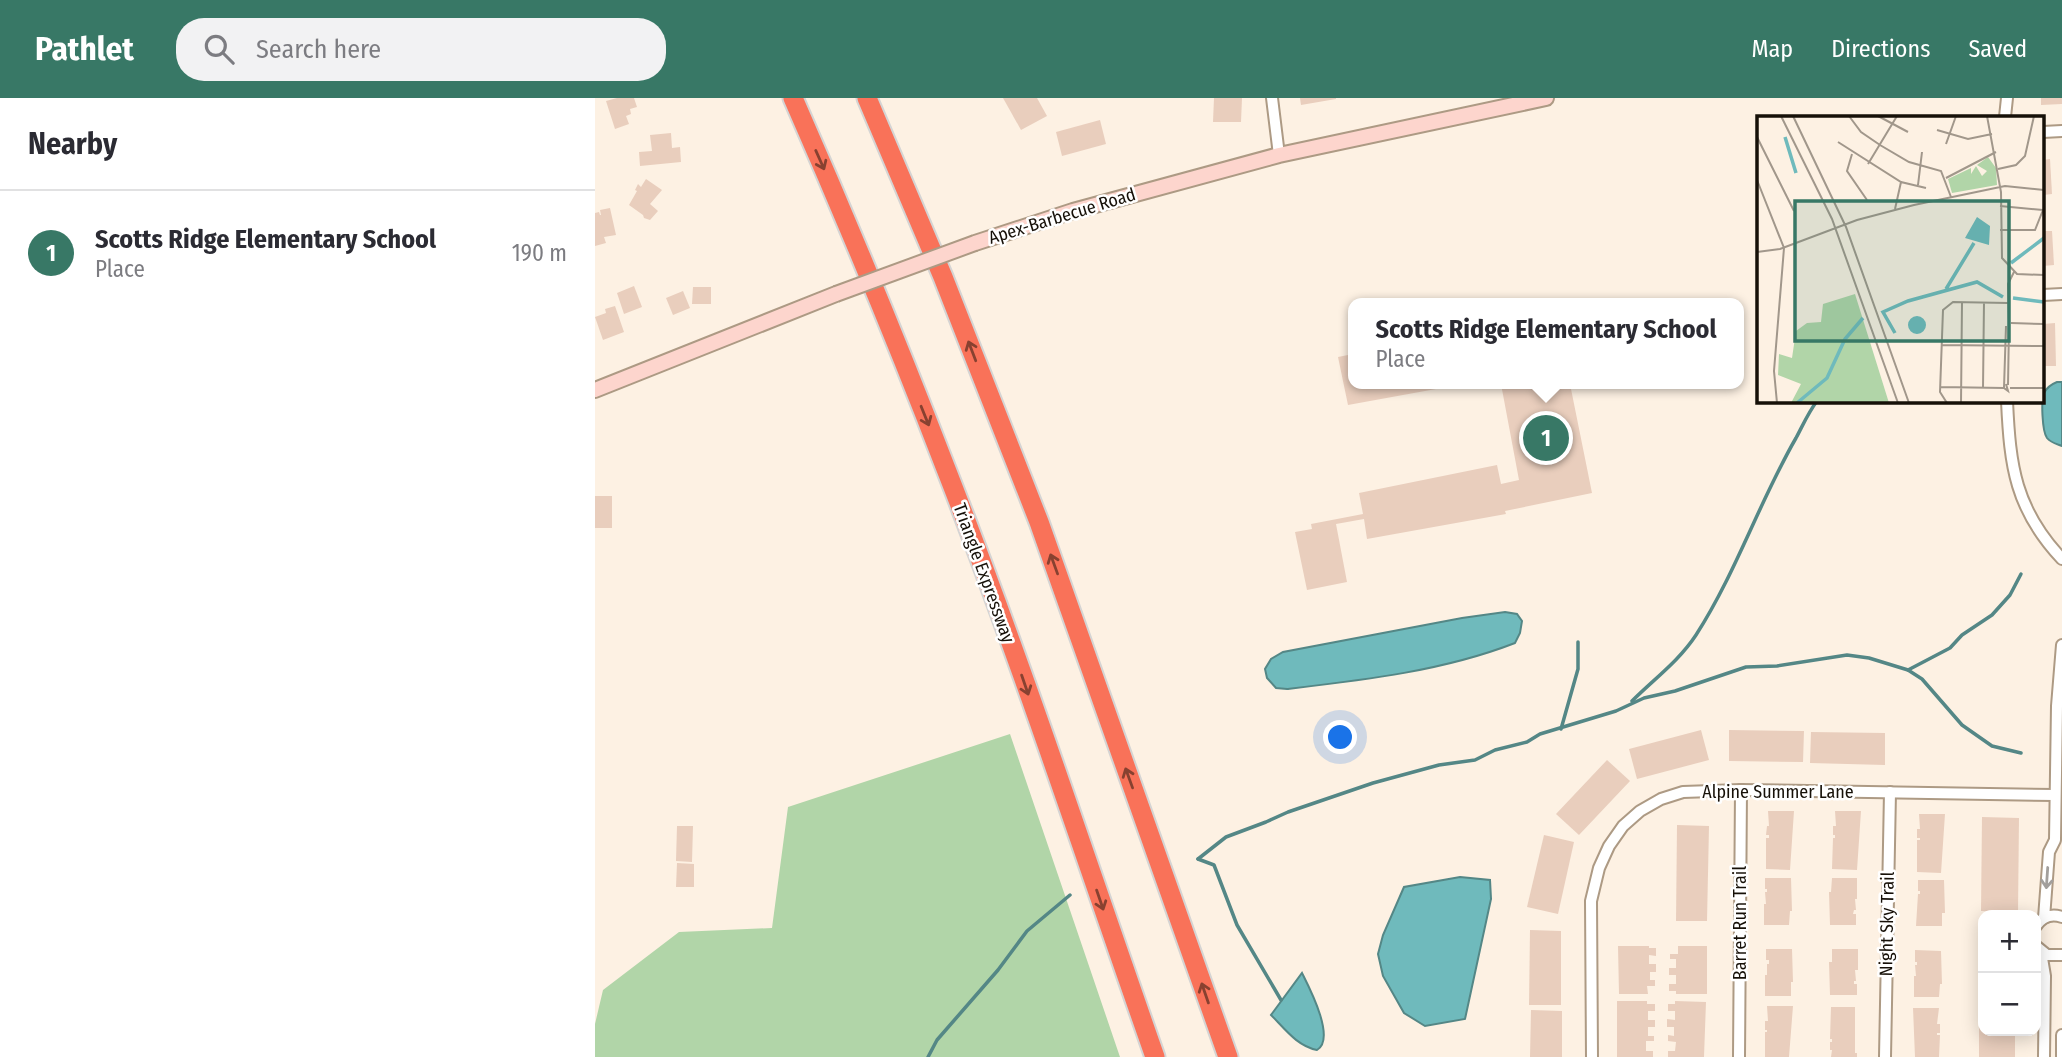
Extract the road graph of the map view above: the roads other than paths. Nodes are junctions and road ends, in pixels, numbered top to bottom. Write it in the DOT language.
graph roads {
  1 [pos="793,98"];
  2 [pos="867,98"];
  3 [pos="1272,98"];
  4 [pos="1546,98"];
  5 [pos="2007,98"];
  6 [pos="2005,116"];
  7 [pos="1279,155"];
  8 [pos="595,390"];
  9 [pos="2007,402"];
  10 [pos="2062,559"];
  11 [pos="2062,645"];
  12 [pos="1741,790"];
  13 [pos="1890,792"];
  14 [pos="2055,795"];
  15 [pos="2055,841"];
  16 [pos="2062,852"];
  17 [pos="2041,914"];
  18 [pos="2062,917"];
  19 [pos="2041,921"];
  20 [pos="2041,950"];
  21 [pos="2062,955"];
  22 [pos="2041,961"];
  23 [pos="2062,1035"];
  24 [pos="1155,1057"];
  25 [pos="1228,1057"];
  26 [pos="1592,1057"];
  27 [pos="1739,1057"];
  28 [pos="1885,1057"];
  29 [pos="2044,1057"];
  30 [pos="2062,1057"];
  1 -- 24 [label="highway, Triangle Expressway, one-way"];
  25 -- 2 [label="highway, one-way"];
  3 -- 7 [label="street"];
  4 -- 7 [label="street, Apex-Barbecue Road"];
  5 -- 6 [label="street"];
  7 -- 8 [label="street, Apex-Barbecue Road, bridge"];
  9 -- 10 [label="street"];
  11 -- 14 [label="street"];
  12 -- 13 [label="street, Alpine Summer Lane"];
  12 -- 26 [label="street, Alpine Summer Lane"];
  12 -- 27 [label="street, Barret Run Trail"];
  13 -- 14 [label="street, Alpine Summer Lane"];
  13 -- 28 [label="street, Night Sky Trail"];
  14 -- 15 [label="street"];
  15 -- 16 [label="street"];
  15 -- 17 [label="street, one-way"];
  18 -- 19 [label="street"];
  20 -- 21 [label="street"];
  22 -- 29 [label="street"];
  23 -- 30 [label="street"];
}
